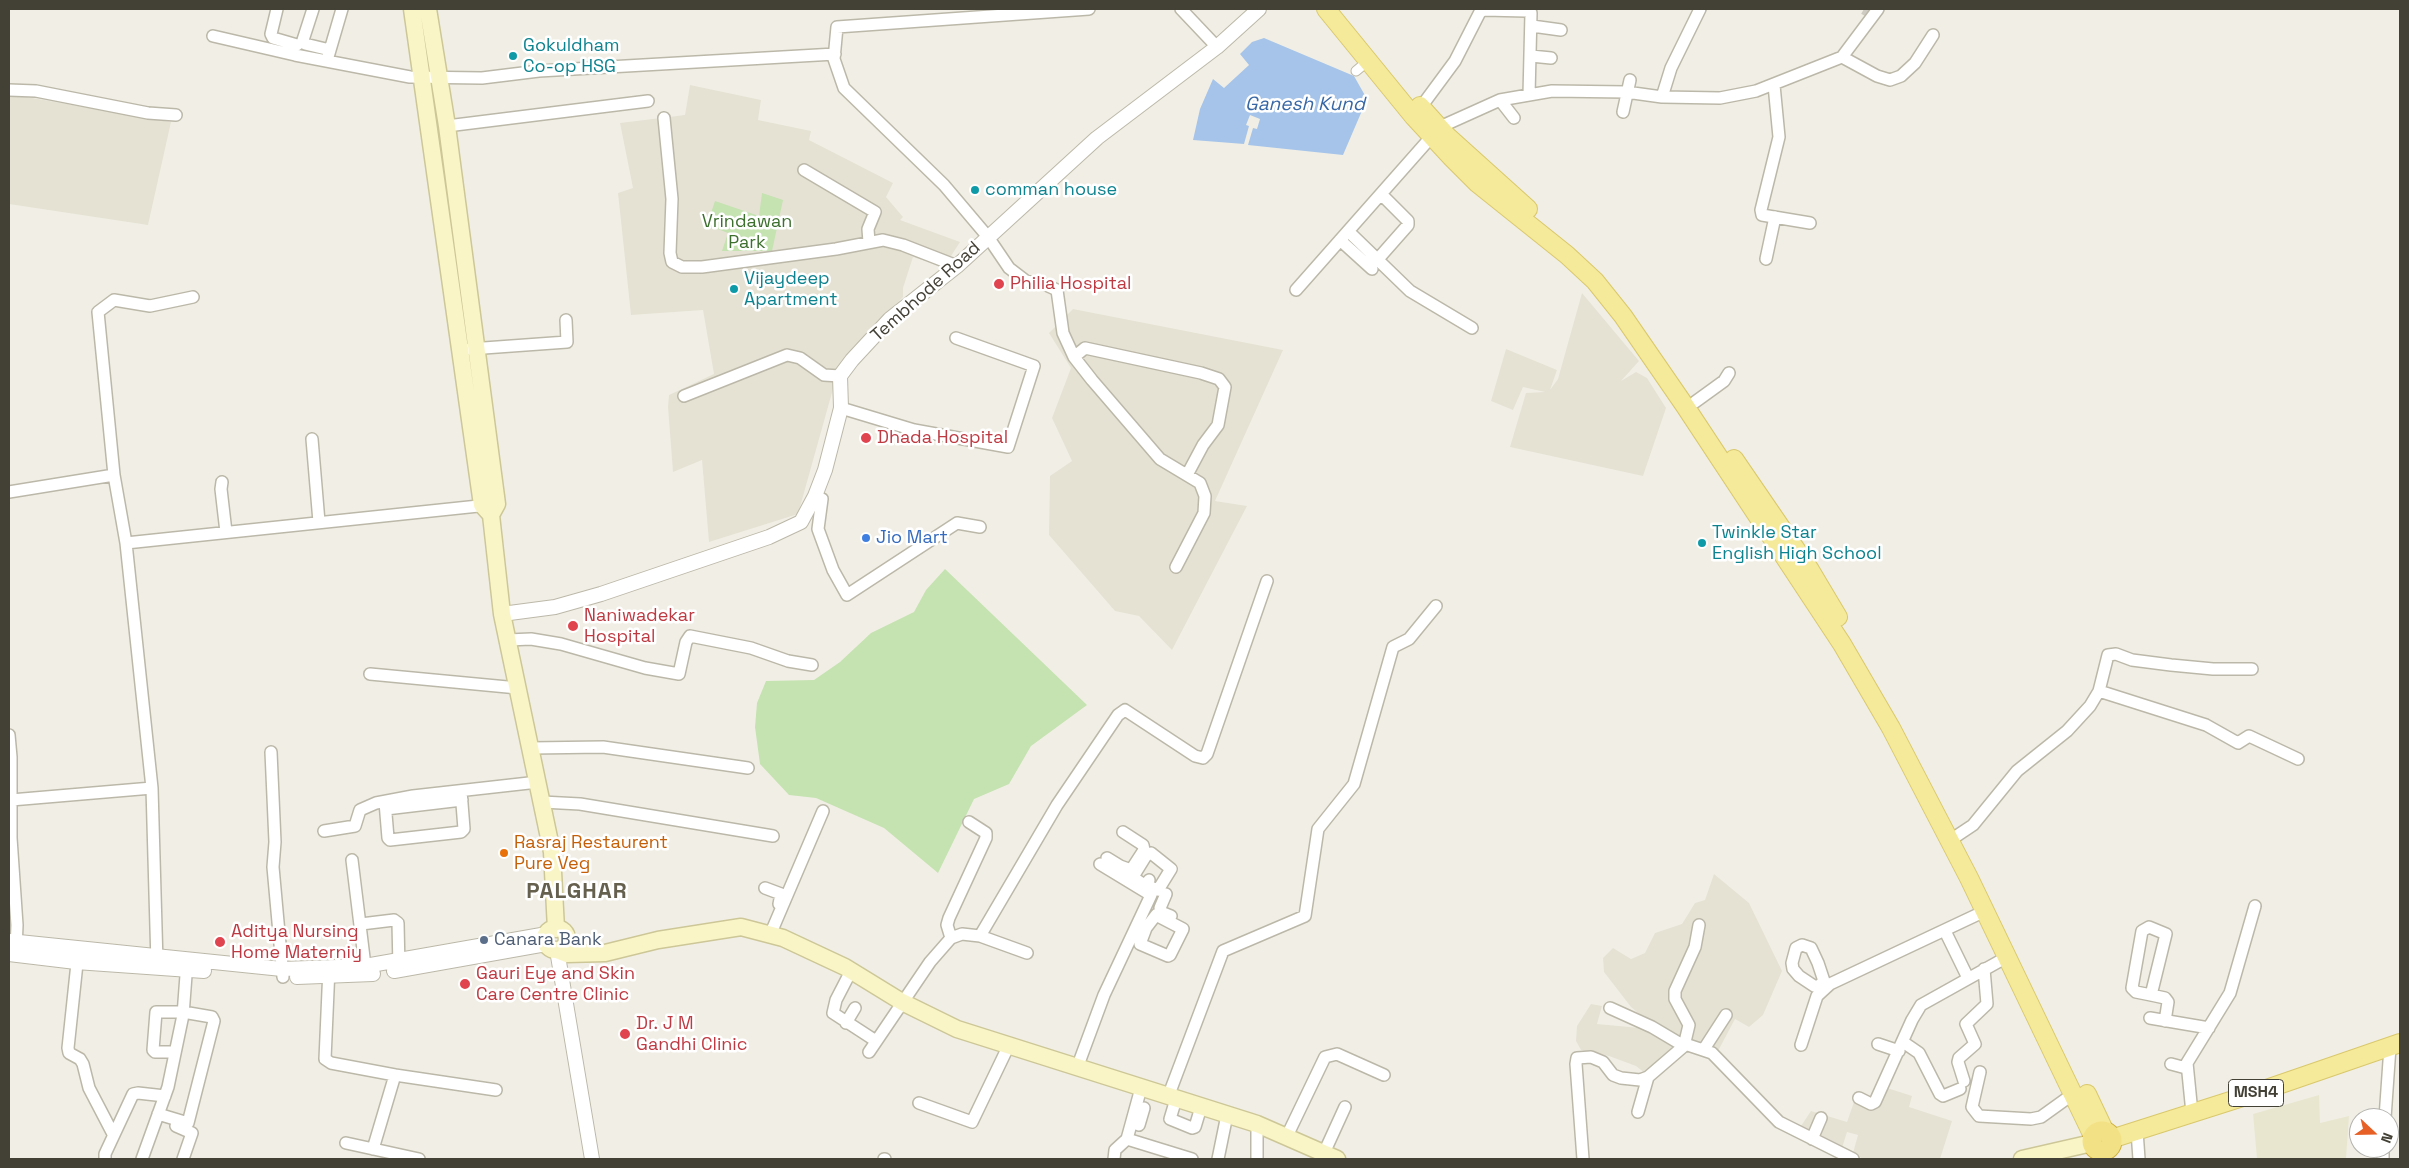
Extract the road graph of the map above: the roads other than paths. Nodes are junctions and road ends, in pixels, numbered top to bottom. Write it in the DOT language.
graph roads {
  1 [pos="277,9"];
  2 [pos="308,9"];
  3 [pos="313,9"];
  4 [pos="342,9"];
  5 [pos="412,9"];
  6 [pos="428,9"];
  7 [pos="1089,9"];
  8 [pos="1182,9"];
  9 [pos="1259,9"];
  10 [pos="1326,9"];
  11 [pos="1341,9"];
  12 [pos="1700,9"];
  13 [pos="1512,10"];
  14 [pos="1874,12"];
  15 [pos="1532,26"];
  16 [pos="1562,30"];
  17 [pos="1933,35"];
  18 [pos="213,36"];
  19 [pos="1217,47"];
  20 [pos="296,50"];
  21 [pos="835,54"];
  22 [pos="329,56"];
  23 [pos="1531,56"];
  24 [pos="1842,57"];
  25 [pos="1552,58"];
  26 [pos="422,77"];
  27 [pos="439,77"];
  28 [pos="1630,80"];
  29 [pos="1774,85"];
  30 [pos="9,90"];
  31 [pos="1626,92"];
  32 [pos="1529,95"];
  33 [pos="1662,97"];
  34 [pos="1500,100"];
  35 [pos="648,101"];
  36 [pos="1421,107"];
  37 [pos="1623,112"];
  38 [pos="176,115"];
  39 [pos="664,118"];
  40 [pos="1514,118"];
  41 [pos="447,126"];
  42 [pos="1436,131"];
  43 [pos="804,170"];
  44 [pos="1381,194"];
  45 [pos="451,215"];
  46 [pos="1775,217"];
  47 [pos="1810,223"];
  48 [pos="1344,236"];
  49 [pos="988,237"];
  50 [pos="869,242"];
  51 [pos="1766,259"];
  52 [pos="1375,264"];
  53 [pos="956,266"];
  54 [pos="1296,290"];
  55 [pos="193,297"];
  56 [pos="566,320"];
  57 [pos="1472,328"];
  58 [pos="956,338"];
  59 [pos="469,349"];
  60 [pos="1074,357"];
  61 [pos="1729,373"];
  62 [pos="840,376"];
  63 [pos="684,396"];
  64 [pos="1695,402"];
  65 [pos="841,408"];
  66 [pos="1708,431"];
  67 [pos="312,439"];
  68 [pos="114,475"];
  69 [pos="1187,475"];
  70 [pos="222,482"];
  71 [pos="9,492"];
  72 [pos="815,496"];
  73 [pos="490,508"];
  74 [pos="319,522"];
  75 [pos="980,527"];
  76 [pos="226,532"];
  77 [pos="126,543"];
  78 [pos="1176,567"];
  79 [pos="1267,581"];
  80 [pos="1436,606"];
  81 [pos="502,614"];
  82 [pos="508,640"];
  83 [pos="812,665"];
  84 [pos="2252,669"];
  85 [pos="370,674"];
  86 [pos="518,688"];
  87 [pos="2099,691"];
  88 [pos="9,735"];
  89 [pos="531,748"];
  90 [pos="271,752"];
  91 [pos="2298,759"];
  92 [pos="748,768"];
  93 [pos="538,782"];
  94 [pos="152,788"];
  95 [pos="461,796"];
  96 [pos="11,800"];
  97 [pos="542,802"];
  98 [pos="385,805"];
  99 [pos="823,811"];
  100 [pos="969,822"];
  101 [pos="324,831"];
  102 [pos="1123,832"];
  103 [pos="773,836"];
  104 [pos="1954,838"];
  105 [pos="352,860"];
  106 [pos="1104,861"];
  107 [pos="1118,870"];
  108 [pos="1173,879"];
  109 [pos="765,888"];
  110 [pos="1147,888"];
  111 [pos="1166,894"];
  112 [pos="2256,906"];
  113 [pos="1984,911"];
  114 [pos="1180,919"];
  115 [pos="361,924"];
  116 [pos="1698,925"];
  117 [pos="1945,931"];
  118 [pos="769,934"];
  119 [pos="980,936"];
  120 [pos="951,938"];
  121 [pos="552,939"];
  122 [pos="12,948"];
  123 [pos="1028,953"];
  124 [pos="78,955"];
  125 [pos="2007,956"];
  126 [pos="158,962"];
  127 [pos="187,964"];
  128 [pos="399,965"];
  129 [pos="1984,970"];
  130 [pos="366,971"];
  131 [pos="851,971"];
  132 [pos="329,972"];
  133 [pos="282,973"];
  134 [pos="1968,978"];
  135 [pos="2151,995"];
  136 [pos="902,1002"];
  137 [pos="856,1008"];
  138 [pos="1610,1008"];
  139 [pos="183,1012"];
  140 [pos="1726,1015"];
  141 [pos="2150,1018"];
  142 [pos="2166,1021"];
  143 [pos="846,1023"];
  144 [pos="2208,1028"];
  145 [pos="876,1042"];
  146 [pos="1878,1044"];
  147 [pos="1009,1045"];
  148 [pos="1801,1045"];
  149 [pos="2395,1045"];
  150 [pos="1684,1046"];
  151 [pos="1901,1046"];
  152 [pos="1704,1049"];
  153 [pos="175,1052"];
  154 [pos="869,1052"];
  155 [pos="2171,1064"];
  156 [pos="1077,1068"];
  157 [pos="2186,1068"];
  158 [pos="1980,1072"];
  159 [pos="395,1075"];
  160 [pos="1384,1075"];
  161 [pos="1648,1077"];
  162 [pos="1141,1088"];
  163 [pos="496,1090"];
  164 [pos="2074,1094"];
  165 [pos="165,1096"];
  166 [pos="1172,1098"];
  167 [pos="1859,1098"];
  168 [pos="919,1103"];
  169 [pos="1201,1107"];
  170 [pos="1345,1107"];
  171 [pos="1144,1108"];
  172 [pos="2386,1108"];
  173 [pos="1638,1112"];
  174 [pos="2192,1113"];
  175 [pos="1227,1115"];
  176 [pos="157,1117"];
  177 [pos="1821,1118"];
  178 [pos="1257,1124"];
  179 [pos="2137,1131"];
  180 [pos="114,1134"];
  181 [pos="1287,1136"];
  182 [pos="1812,1139"];
  183 [pos="1131,1140"];
  184 [pos="346,1143"];
  185 [pos="2102,1143"];
  186 [pos="373,1149"];
  187 [pos="1331,1156"];
  188 [pos="105,1159"];
  189 [pos="142,1159"];
  190 [pos="183,1159"];
  191 [pos="419,1159"];
  192 [pos="592,1159"];
  193 [pos="1114,1159"];
  194 [pos="1192,1159"];
  195 [pos="1218,1159"];
  196 [pos="1256,1159"];
  197 [pos="1583,1159"];
  198 [pos="1853,1159"];
  199 [pos="2022,1159"];
  200 [pos="2139,1159"];
  1 -- 20 [label="street"];
  2 -- 20 [label="street"];
  3 -- 22 [label="street"];
  4 -- 22 [label="street"];
  5 -- 26 [label="main road"];
  6 -- 27 [label="main road"];
  7 -- 21 [label="street"];
  8 -- 19 [label="street"];
  9 -- 19 [label="street, Tembhode Road"];
  10 -- 42 [label="main road"];
  11 -- 36 [label="main road"];
  12 -- 33 [label="street"];
  13 -- 15 [label="street"];
  13 -- 36 [label="street"];
  14 -- 24 [label="street"];
  15 -- 16 [label="street"];
  15 -- 23 [label="street"];
  17 -- 24 [label="street"];
  18 -- 20 [label="street"];
  19 -- 49 [label="street, Tembhode Road"];
  20 -- 22 [label="street"];
  21 -- 27 [label="street"];
  21 -- 49 [label="street"];
  22 -- 26 [label="street"];
  23 -- 25 [label="street"];
  23 -- 32 [label="street"];
  24 -- 29 [label="street"];
  26 -- 27 [label="street"];
  26 -- 45 [label="main road"];
  27 -- 41 [label="main road"];
  28 -- 31 [label="street"];
  29 -- 33 [label="street"];
  29 -- 46 [label="street"];
  30 -- 38 [label="street"];
  31 -- 32 [label="street"];
  31 -- 33 [label="street"];
  31 -- 37 [label="street"];
  32 -- 34 [label="street"];
  34 -- 40 [label="street"];
  34 -- 42 [label="street"];
  35 -- 41 [label="street"];
  36 -- 42 [label="main road"];
  39 -- 50 [label="street"];
  41 -- 45 [label="main road"];
  42 -- 44 [label="street"];
  42 -- 64 [label="main road"];
  42 -- 66 [label="main road"];
  43 -- 50 [label="street"];
  44 -- 48 [label="street"];
  44 -- 52 [label="street"];
  45 -- 59 [label="main road"];
  46 -- 47 [label="street"];
  46 -- 51 [label="street"];
  48 -- 52 [label="street"];
  48 -- 54 [label="street"];
  49 -- 53 [label="street, Tembhode Road"];
  49 -- 60 [label="street"];
  50 -- 53 [label="street"];
  52 -- 57 [label="street"];
  53 -- 62 [label="street, Tembhode Road"];
  55 -- 68 [label="street"];
  56 -- 59 [label="street"];
  58 -- 65 [label="street"];
  59 -- 73 [label="main road"];
  60 -- 69 [label="street"];
  60 -- 69 [label="street"];
  61 -- 64 [label="street"];
  62 -- 63 [label="street"];
  62 -- 65 [label="street"];
  64 -- 66 [label="main road"];
  65 -- 72 [label="street"];
  66 -- 104 [label="main road"];
  67 -- 74 [label="street"];
  68 -- 71 [label="street"];
  68 -- 77 [label="street"];
  69 -- 78 [label="street"];
  70 -- 76 [label="street"];
  72 -- 75 [label="street"];
  72 -- 81 [label="street"];
  73 -- 74 [label="street"];
  73 -- 81 [label="main road"];
  74 -- 76 [label="street"];
  76 -- 77 [label="street"];
  77 -- 94 [label="street"];
  79 -- 119 [label="street"];
  80 -- 166 [label="street"];
  81 -- 82 [label="main road"];
  82 -- 83 [label="street"];
  82 -- 86 [label="main road"];
  84 -- 87 [label="street"];
  85 -- 86 [label="street"];
  86 -- 89 [label="main road"];
  87 -- 91 [label="street"];
  87 -- 104 [label="street"];
  88 -- 96 [label="street"];
  89 -- 92 [label="street"];
  89 -- 93 [label="main road"];
  90 -- 133 [label="street"];
  93 -- 95 [label="street"];
  93 -- 97 [label="main road"];
  94 -- 96 [label="street"];
  94 -- 126 [label="street"];
  95 -- 98 [label="street"];
  95 -- 98 [label="street"];
  96 -- 122 [label="street"];
  97 -- 103 [label="street"];
  97 -- 121 [label="main road"];
  98 -- 101 [label="street"];
  99 -- 118 [label="street"];
  100 -- 120 [label="street"];
  102 -- 107 [label="street"];
  104 -- 113 [label="main road"];
  104 -- 185 [label="main road"];
  105 -- 115 [label="street"];
  106 -- 107 [label="street"];
  107 -- 110 [label="street"];
  108 -- 111 [label="street"];
  109 -- 118 [label="street"];
  110 -- 111 [label="street"];
  110 -- 156 [label="street"];
  111 -- 114 [label="street"];
  112 -- 144 [label="street"];
  113 -- 117 [label="street"];
  113 -- 125 [label="main road"];
  115 -- 128 [label="street"];
  115 -- 130 [label="street"];
  116 -- 150 [label="street"];
  117 -- 134 [label="street"];
  117 -- 148 [label="street"];
  118 -- 121 [label="main road"];
  118 -- 131 [label="main road"];
  119 -- 120 [label="street"];
  119 -- 123 [label="street"];
  120 -- 136 [label="street"];
  121 -- 128 [label="street"];
  121 -- 192 [label="street"];
  122 -- 124 [label="street"];
  124 -- 126 [label="street"];
  124 -- 180 [label="street"];
  125 -- 129 [label="street"];
  125 -- 164 [label="main road"];
  126 -- 127 [label="street"];
  127 -- 133 [label="street"];
  127 -- 139 [label="street"];
  128 -- 130 [label="street"];
  129 -- 134 [label="street"];
  129 -- 151 [label="street"];
  130 -- 132 [label="street"];
  131 -- 136 [label="main road"];
  131 -- 143 [label="street"];
  132 -- 133 [label="street"];
  132 -- 159 [label="street"];
  134 -- 151 [label="street"];
  135 -- 135 [label="street"];
  135 -- 142 [label="street"];
  136 -- 145 [label="street"];
  136 -- 147 [label="main road"];
  137 -- 143 [label="street"];
  138 -- 150 [label="street"];
  139 -- 153 [label="street"];
  139 -- 153 [label="street"];
  139 -- 176 [label="street"];
  140 -- 152 [label="street"];
  141 -- 142 [label="street"];
  142 -- 144 [label="street"];
  143 -- 145 [label="street"];
  144 -- 157 [label="street"];
  145 -- 154 [label="street"];
  146 -- 151 [label="street"];
  147 -- 156 [label="main road"];
  147 -- 168 [label="street"];
  149 -- 172 [label="street"];
  149 -- 174 [label="main road, MSH4"];
  150 -- 152 [label="street"];
  150 -- 161 [label="street"];
  151 -- 167 [label="street"];
  152 -- 182 [label="street"];
  153 -- 165 [label="street"];
  155 -- 157 [label="street"];
  156 -- 162 [label="main road"];
  157 -- 174 [label="street"];
  158 -- 164 [label="street"];
  159 -- 163 [label="street"];
  159 -- 186 [label="street"];
  160 -- 181 [label="street"];
  161 -- 173 [label="street"];
  161 -- 197 [label="street"];
  162 -- 166 [label="main road"];
  162 -- 183 [label="street"];
  164 -- 185 [label="main road"];
  165 -- 176 [label="street"];
  165 -- 180 [label="street"];
  166 -- 169 [label="main road"];
  166 -- 169 [label="street"];
  169 -- 175 [label="main road"];
  170 -- 187 [label="street"];
  171 -- 183 [label="street"];
  174 -- 179 [label="main road, MSH4"];
  175 -- 178 [label="main road"];
  175 -- 195 [label="street"];
  176 -- 189 [label="street"];
  176 -- 190 [label="street"];
  177 -- 182 [label="street"];
  178 -- 181 [label="main road"];
  178 -- 196 [label="street"];
  179 -- 185 [label="main road, MSH4"];
  179 -- 200 [label="street"];
  180 -- 188 [label="street"];
  181 -- 187 [label="main road"];
  182 -- 198 [label="street"];
  183 -- 193 [label="street"];
  183 -- 194 [label="street"];
  184 -- 186 [label="street"];
  185 -- 199 [label="main road"];
  186 -- 191 [label="street"];
}
